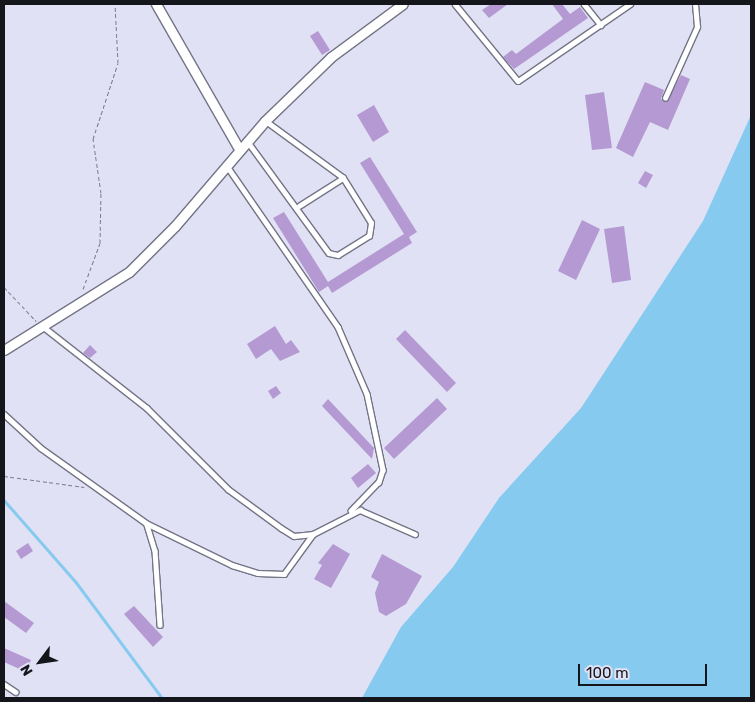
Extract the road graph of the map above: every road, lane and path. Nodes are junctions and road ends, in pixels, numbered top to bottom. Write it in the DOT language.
graph roads {
  1 [pos="116,4"];
  2 [pos="156,4"];
  3 [pos="403,4"];
  4 [pos="455,4"];
  5 [pos="584,4"];
  6 [pos="630,4"];
  7 [pos="695,4"];
  8 [pos="601,25"];
  9 [pos="665,98"];
  10 [pos="265,121"];
  11 [pos="248,142"];
  12 [pos="239,149"];
  13 [pos="226,164"];
  14 [pos="343,178"];
  15 [pos="298,206"];
  16 [pos="4,287"];
  17 [pos="79,305"];
  18 [pos="45,328"];
  19 [pos="4,350"];
  20 [pos="4,414"];
  21 [pos="4,476"];
  22 [pos="95,487"];
  23 [pos="350,512"];
  24 [pos="146,524"];
  25 [pos="313,534"];
  26 [pos="414,534"];
  27 [pos="160,625"];
  28 [pos="4,684"];
  29 [pos="16,692"];
  1 -- 17 [label="path"];
  2 -- 12 [label="street"];
  3 -- 10 [label="street"];
  4 -- 8 [label="lane"];
  5 -- 8 [label="lane"];
  6 -- 8 [label="lane"];
  7 -- 9 [label="lane"];
  10 -- 11 [label="street"];
  10 -- 14 [label="lane"];
  11 -- 12 [label="street"];
  11 -- 15 [label="lane"];
  12 -- 13 [label="street"];
  13 -- 17 [label="street"];
  13 -- 23 [label="lane"];
  14 -- 15 [label="lane"];
  14 -- 15 [label="lane"];
  16 -- 18 [label="path"];
  17 -- 18 [label="street"];
  18 -- 19 [label="street"];
  18 -- 25 [label="lane"];
  20 -- 22 [label="lane"];
  21 -- 22 [label="path"];
  22 -- 24 [label="lane"];
  23 -- 25 [label="lane"];
  23 -- 26 [label="lane"];
  24 -- 25 [label="lane"];
  24 -- 27 [label="lane"];
  28 -- 29 [label="lane"];
}
